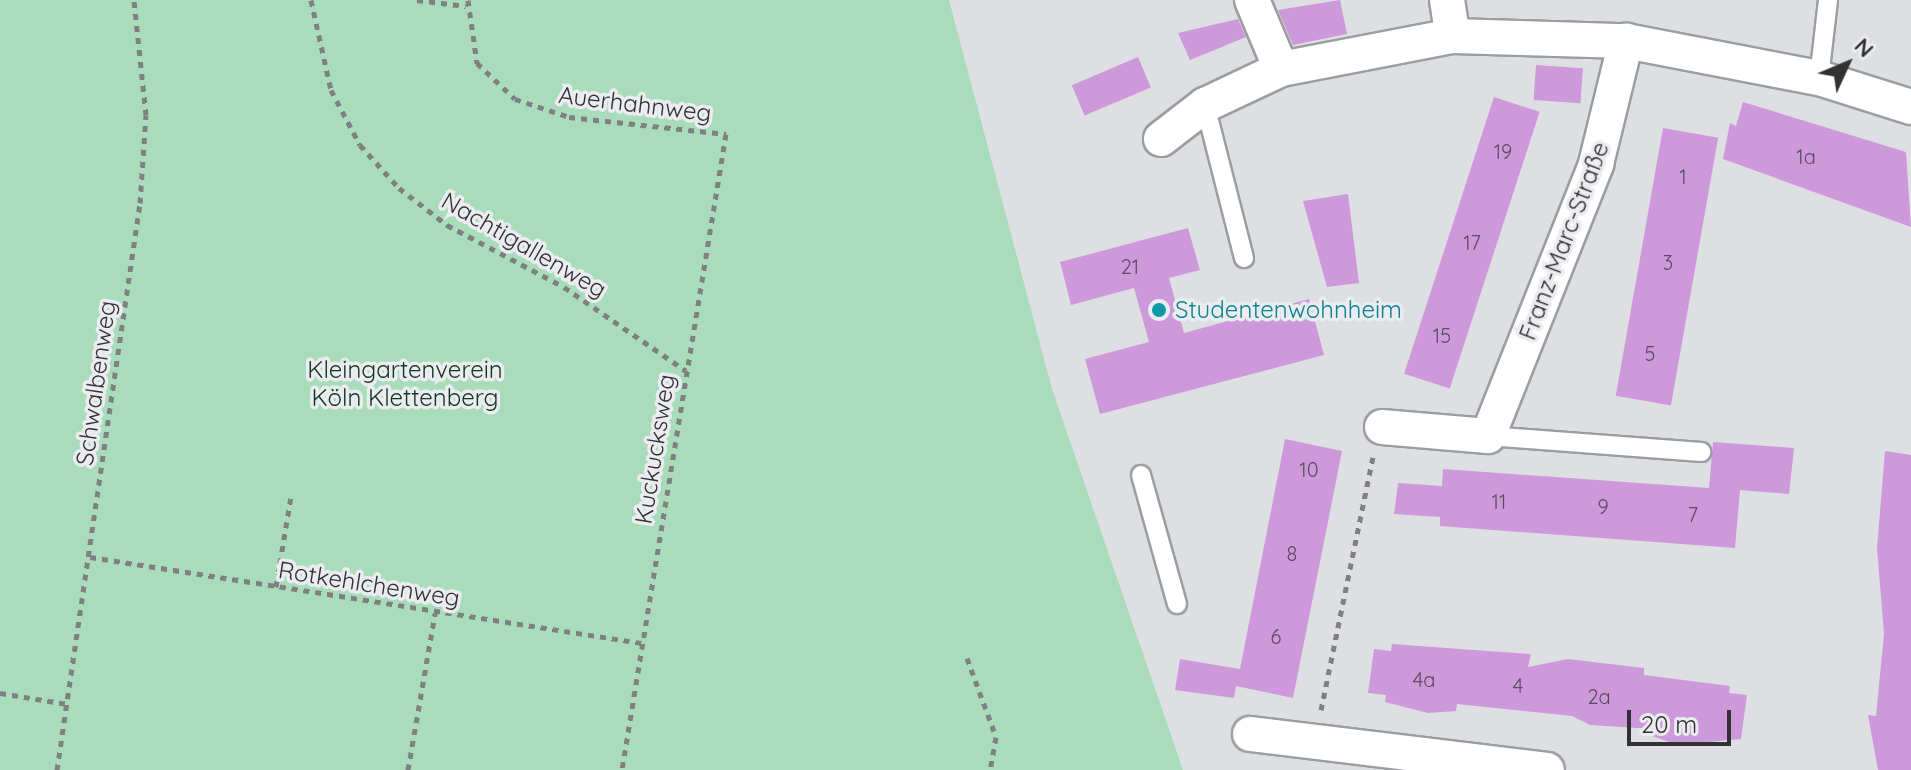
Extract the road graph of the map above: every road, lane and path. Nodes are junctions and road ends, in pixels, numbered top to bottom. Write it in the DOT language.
graph roads {
  1 [pos="134,0"];
  2 [pos="311,0"];
  3 [pos="417,0"];
  4 [pos="1252,0"];
  5 [pos="1447,0"];
  6 [pos="1828,0"];
  7 [pos="467,3"];
  8 [pos="1453,36"];
  9 [pos="1626,41"];
  10 [pos="1281,69"];
  11 [pos="1819,78"];
  12 [pos="1205,105"];
  13 [pos="1911,107"];
  14 [pos="726,134"];
  15 [pos="1161,139"];
  16 [pos="1244,258"];
  17 [pos="686,371"];
  18 [pos="1382,427"];
  19 [pos="1488,436"];
  20 [pos="1701,452"];
  21 [pos="1141,475"];
  22 [pos="291,496"];
  23 [pos="90,557"];
  24 [pos="276,587"];
  25 [pos="1177,604"];
  26 [pos="435,613"];
  27 [pos="642,643"];
  28 [pos="967,658"];
  29 [pos="0,693"];
  30 [pos="67,704"];
  31 [pos="1250,734"];
  32 [pos="1316,743"];
  33 [pos="57,770"];
  34 [pos="408,770"];
  35 [pos="622,770"];
  36 [pos="990,770"];
  37 [pos="1547,770"];
  1 -- 23 [label="path, Schwalbenweg"];
  2 -- 17 [label="path, Nachtigallenweg"];
  3 -- 7 [label="path"];
  4 -- 10 [label="street"];
  5 -- 8 [label="street"];
  6 -- 11 [label="lane"];
  7 -- 14 [label="path, Auerhahnweg"];
  8 -- 9 [label="street"];
  8 -- 10 [label="street"];
  9 -- 11 [label="street"];
  9 -- 19 [label="street, Franz-Marc-Straße"];
  10 -- 12 [label="street"];
  11 -- 13 [label="street"];
  12 -- 15 [label="street"];
  12 -- 16 [label="lane"];
  14 -- 17 [label="path, Kuckucksweg"];
  17 -- 27 [label="path, Kuckucksweg"];
  18 -- 19 [label="street"];
  18 -- 32 [label="path"];
  19 -- 20 [label="lane"];
  21 -- 25 [label="lane"];
  22 -- 24 [label="path"];
  23 -- 24 [label="path, Rotkehlchenweg"];
  23 -- 30 [label="path, Schwalbenweg"];
  24 -- 26 [label="path, Rotkehlchenweg"];
  26 -- 27 [label="path, Rotkehlchenweg"];
  26 -- 34 [label="path"];
  27 -- 35 [label="path, Kuckucksweg"];
  28 -- 36 [label="path"];
  29 -- 30 [label="path"];
  30 -- 33 [label="path, Schwalbenweg"];
  31 -- 32 [label="street"];
  32 -- 37 [label="street"];
}
